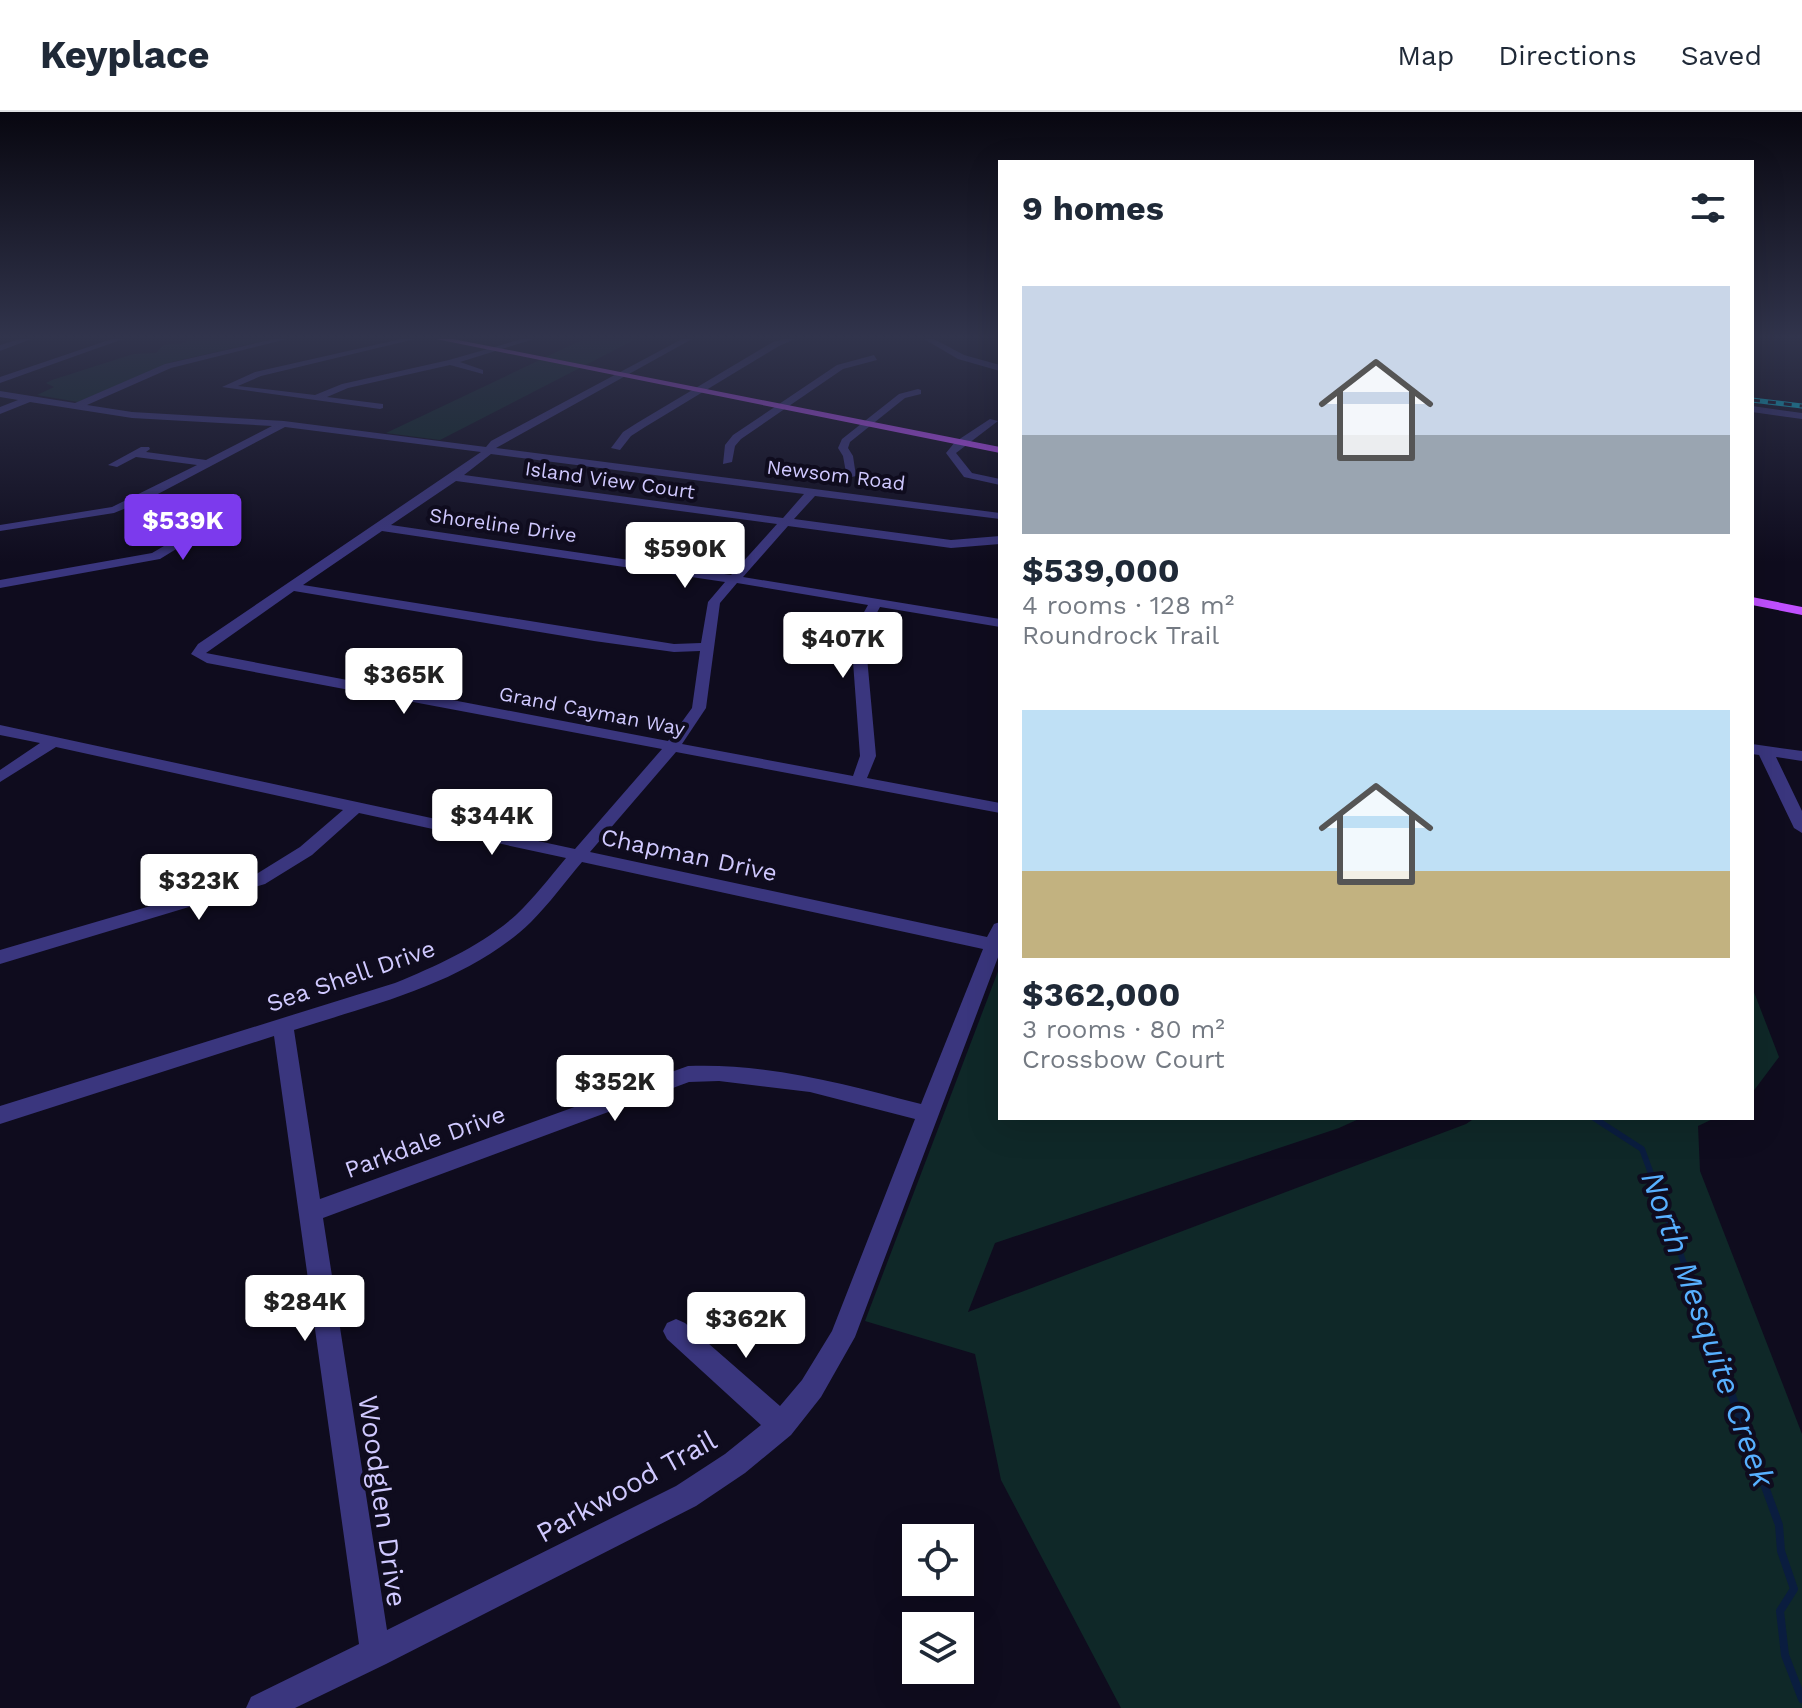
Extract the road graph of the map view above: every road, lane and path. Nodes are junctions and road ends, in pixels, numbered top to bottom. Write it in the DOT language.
graph roads {
  1 [pos="123,413"];
  2 [pos="549,413"];
  3 [pos="661,413"];
  4 [pos="771,413"];
  5 [pos="840,413"];
  6 [pos="881,413"];
  7 [pos="873,420"];
  8 [pos="993,421"];
  9 [pos="284,424"];
  10 [pos="976,436"];
  11 [pos="998,441"];
  12 [pos="960,442"];
  13 [pos="151,446"];
  14 [pos="616,448"];
  15 [pos="487,450"];
  16 [pos="998,450"];
  17 [pos="135,454"];
  18 [pos="727,462"];
  19 [pos="209,464"];
  20 [pos="113,465"];
  21 [pos="851,476"];
  22 [pos="453,477"];
  23 [pos="998,482"];
  24 [pos="812,492"];
  25 [pos="146,497"];
  26 [pos="998,516"];
  27 [pos="784,522"];
  28 [pos="380,527"];
  29 [pos="0,528"];
  30 [pos="998,540"];
  31 [pos="733,579"];
  32 [pos="0,584"];
  33 [pos="292,587"];
  34 [pos="1754,589"];
  35 [pos="1802,599"];
  36 [pos="1754,601"];
  37 [pos="876,602"];
  38 [pos="1802,611"];
  39 [pos="998,623"];
  40 [pos="705,647"];
  41 [pos="0,730"];
  42 [pos="54,741"];
  43 [pos="672,747"];
  44 [pos="1758,750"];
  45 [pos="1802,756"];
  46 [pos="0,777"];
  47 [pos="858,782"];
  48 [pos="356,807"];
  49 [pos="998,808"];
  50 [pos="1802,828"];
  51 [pos="580,856"];
  52 [pos="996,936"];
  53 [pos="0,957"];
  54 [pos="283,1026"];
  55 [pos="928,1114"];
  56 [pos="0,1115"];
  57 [pos="311,1212"];
  58 [pos="676,1331"];
  59 [pos="782,1426"];
  60 [pos="375,1653"];
  61 [pos="262,1708"];
  1 -- 9 [label="street, Newsom Road"];
  2 -- 15 [label="street, Grand Cayman Way"];
  3 -- 14 [label="street"];
  4 -- 18 [label="street"];
  5 -- 7 [label="main road"];
  6 -- 7 [label="street"];
  7 -- 10 [label="main road"];
  7 -- 12 [label="main road"];
  7 -- 21 [label="street"];
  8 -- 10 [label="street"];
  9 -- 15 [label="street, Newsom Road"];
  9 -- 19 [label="street"];
  10 -- 11 [label="main road"];
  10 -- 12 [label="street"];
  12 -- 16 [label="main road"];
  12 -- 23 [label="street"];
  13 -- 17 [label="street"];
  15 -- 22 [label="street, Grand Cayman Way"];
  15 -- 24 [label="street, Newsom Road"];
  17 -- 19 [label="street"];
  17 -- 20 [label="street"];
  19 -- 25 [label="street"];
  22 -- 27 [label="street, Island View Court"];
  22 -- 28 [label="street, Grand Cayman Way"];
  24 -- 26 [label="street, Newsom Road"];
  24 -- 27 [label="street, Sea Shell Drive"];
  25 -- 29 [label="street"];
  25 -- 32 [label="street"];
  27 -- 30 [label="street, Island View Court"];
  27 -- 31 [label="street, Sea Shell Drive"];
  28 -- 31 [label="street, Shoreline Drive"];
  28 -- 33 [label="street, Grand Cayman Way"];
  31 -- 37 [label="street, Shoreline Drive"];
  31 -- 40 [label="street, Sea Shell Drive"];
  33 -- 40 [label="street"];
  33 -- 43 [label="street, Grand Cayman Way"];
  34 -- 35 [label="main road"];
  36 -- 38 [label="main road"];
  37 -- 39 [label="street, Shoreline Drive"];
  37 -- 47 [label="street"];
  40 -- 43 [label="street, Sea Shell Drive"];
  41 -- 42 [label="street, Chapman Drive"];
  42 -- 46 [label="street"];
  42 -- 48 [label="street, Chapman Drive"];
  43 -- 47 [label="street, Grand Cayman Way"];
  43 -- 51 [label="street, Sea Shell Drive"];
  44 -- 45 [label="street"];
  44 -- 50 [label="street"];
  47 -- 49 [label="street, Grand Cayman Way"];
  48 -- 51 [label="street, Chapman Drive"];
  48 -- 53 [label="street"];
  51 -- 52 [label="street, Chapman Drive"];
  51 -- 54 [label="street, Sea Shell Drive"];
  52 -- 55 [label="street, Parkwood Trail"];
  54 -- 56 [label="street, Sea Shell Drive"];
  54 -- 57 [label="street, Woodglen Drive"];
  55 -- 57 [label="street, Parkdale Drive"];
  55 -- 59 [label="street, Parkwood Trail"];
  57 -- 60 [label="street, Woodglen Drive"];
  58 -- 59 [label="street"];
  59 -- 60 [label="street, Parkwood Trail"];
  60 -- 61 [label="street, Parkwood Trail"];
}
